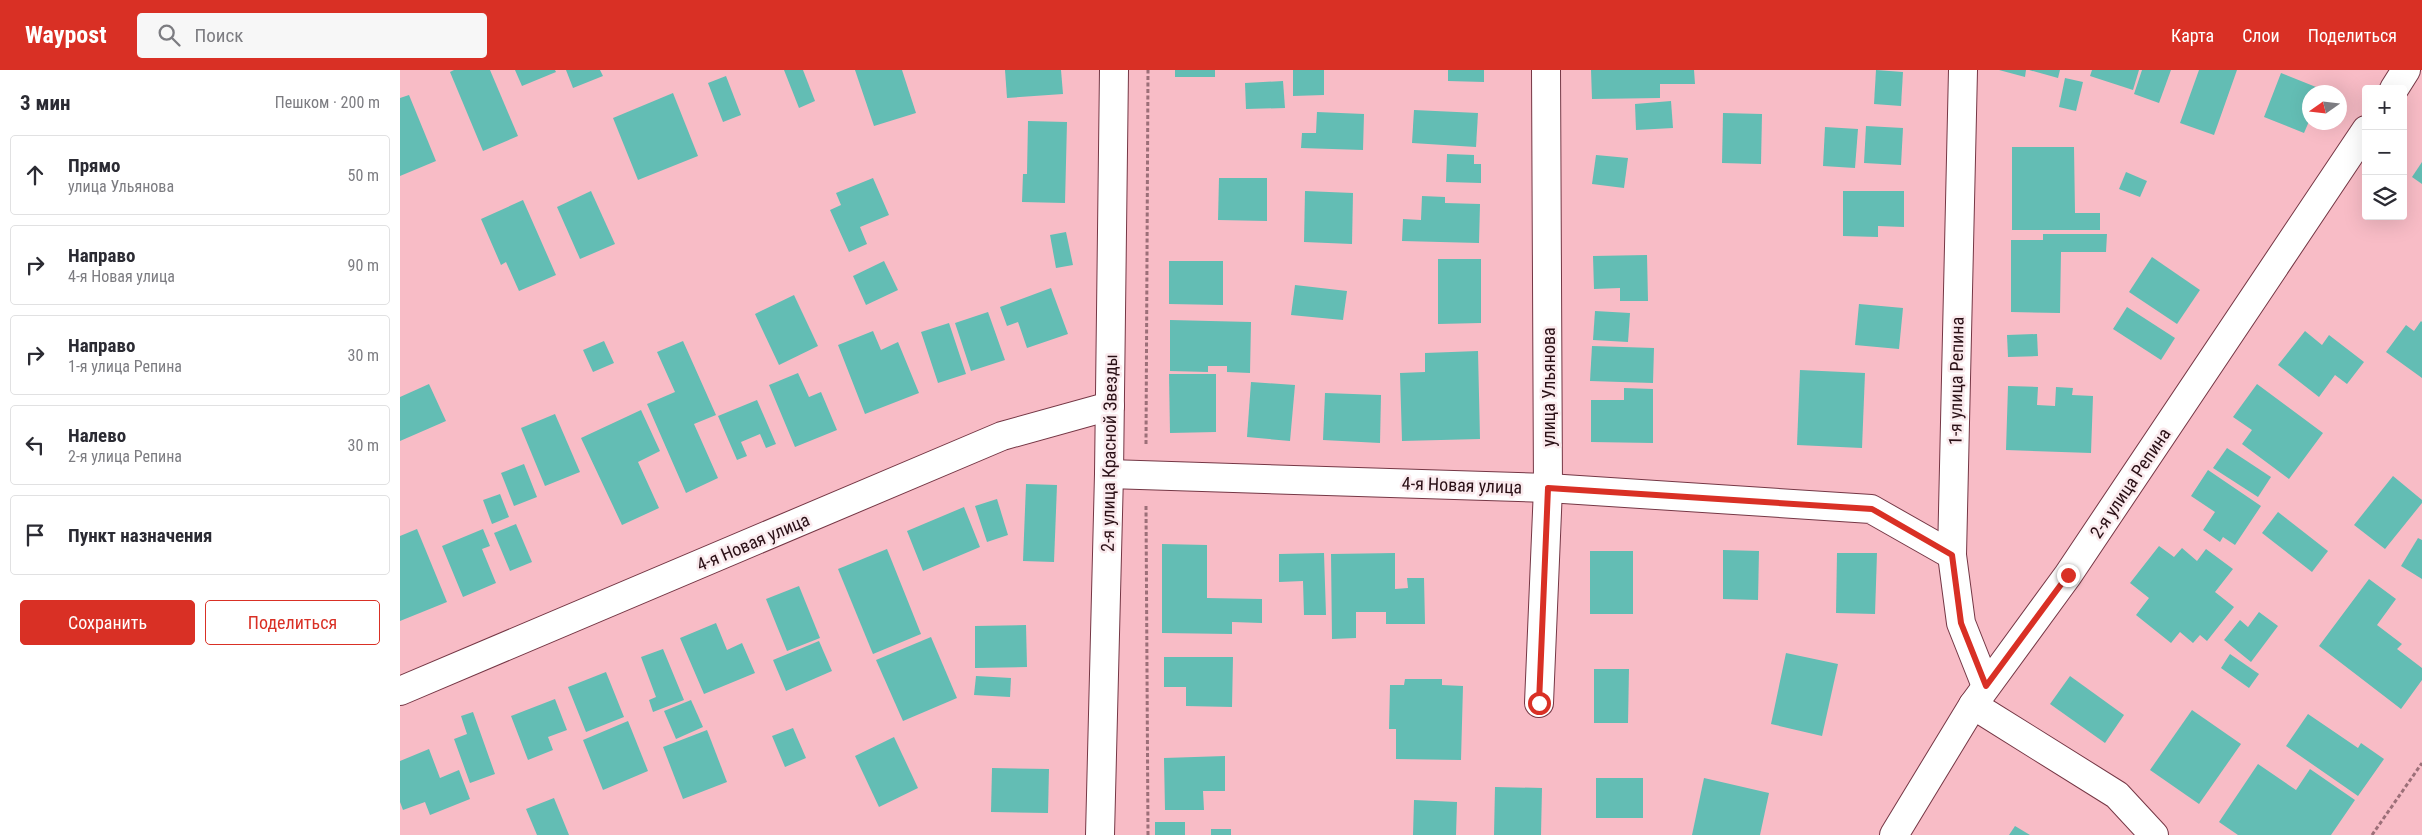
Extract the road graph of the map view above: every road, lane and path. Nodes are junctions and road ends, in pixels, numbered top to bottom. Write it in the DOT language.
graph roads {
  1 [pos="1114,70"];
  2 [pos="1546,70"];
  3 [pos="1963,70"];
  4 [pos="2406,70"];
  5 [pos="2397,85"];
  6 [pos="2362,136"];
  7 [pos="1110,406"];
  8 [pos="1109,474"];
  9 [pos="1548,488"];
  10 [pos="1952,555"];
  11 [pos="400,691"];
  12 [pos="1980,695"];
  13 [pos="1539,703"];
  14 [pos="2422,763"];
  15 [pos="1100,835"];
  16 [pos="1894,835"];
  17 [pos="2154,835"];
  18 [pos="2372,835"];
  1 -- 7 [label="street, 2-я улица Красной Звезды"];
  2 -- 9 [label="street, улица Ульянова"];
  3 -- 10 [label="street, 1-я улица Репина"];
  4 -- 5 [label="street"];
  6 -- 12 [label="street, 2-я улица Репина"];
  7 -- 8 [label="street, 2-я улица Красной Звезды"];
  7 -- 11 [label="street, 4-я Новая улица"];
  8 -- 9 [label="street, 4-я Новая улица"];
  8 -- 15 [label="street, 2-я улица Красной Звезды"];
  9 -- 10 [label="street, 4-я Новая улица"];
  9 -- 13 [label="street, улица Ульянова"];
  10 -- 12 [label="street, 1-я улица Репина"];
  12 -- 16 [label="street, 2-я улица Репина"];
  12 -- 17 [label="street"];
  14 -- 18 [label="path"];
}
